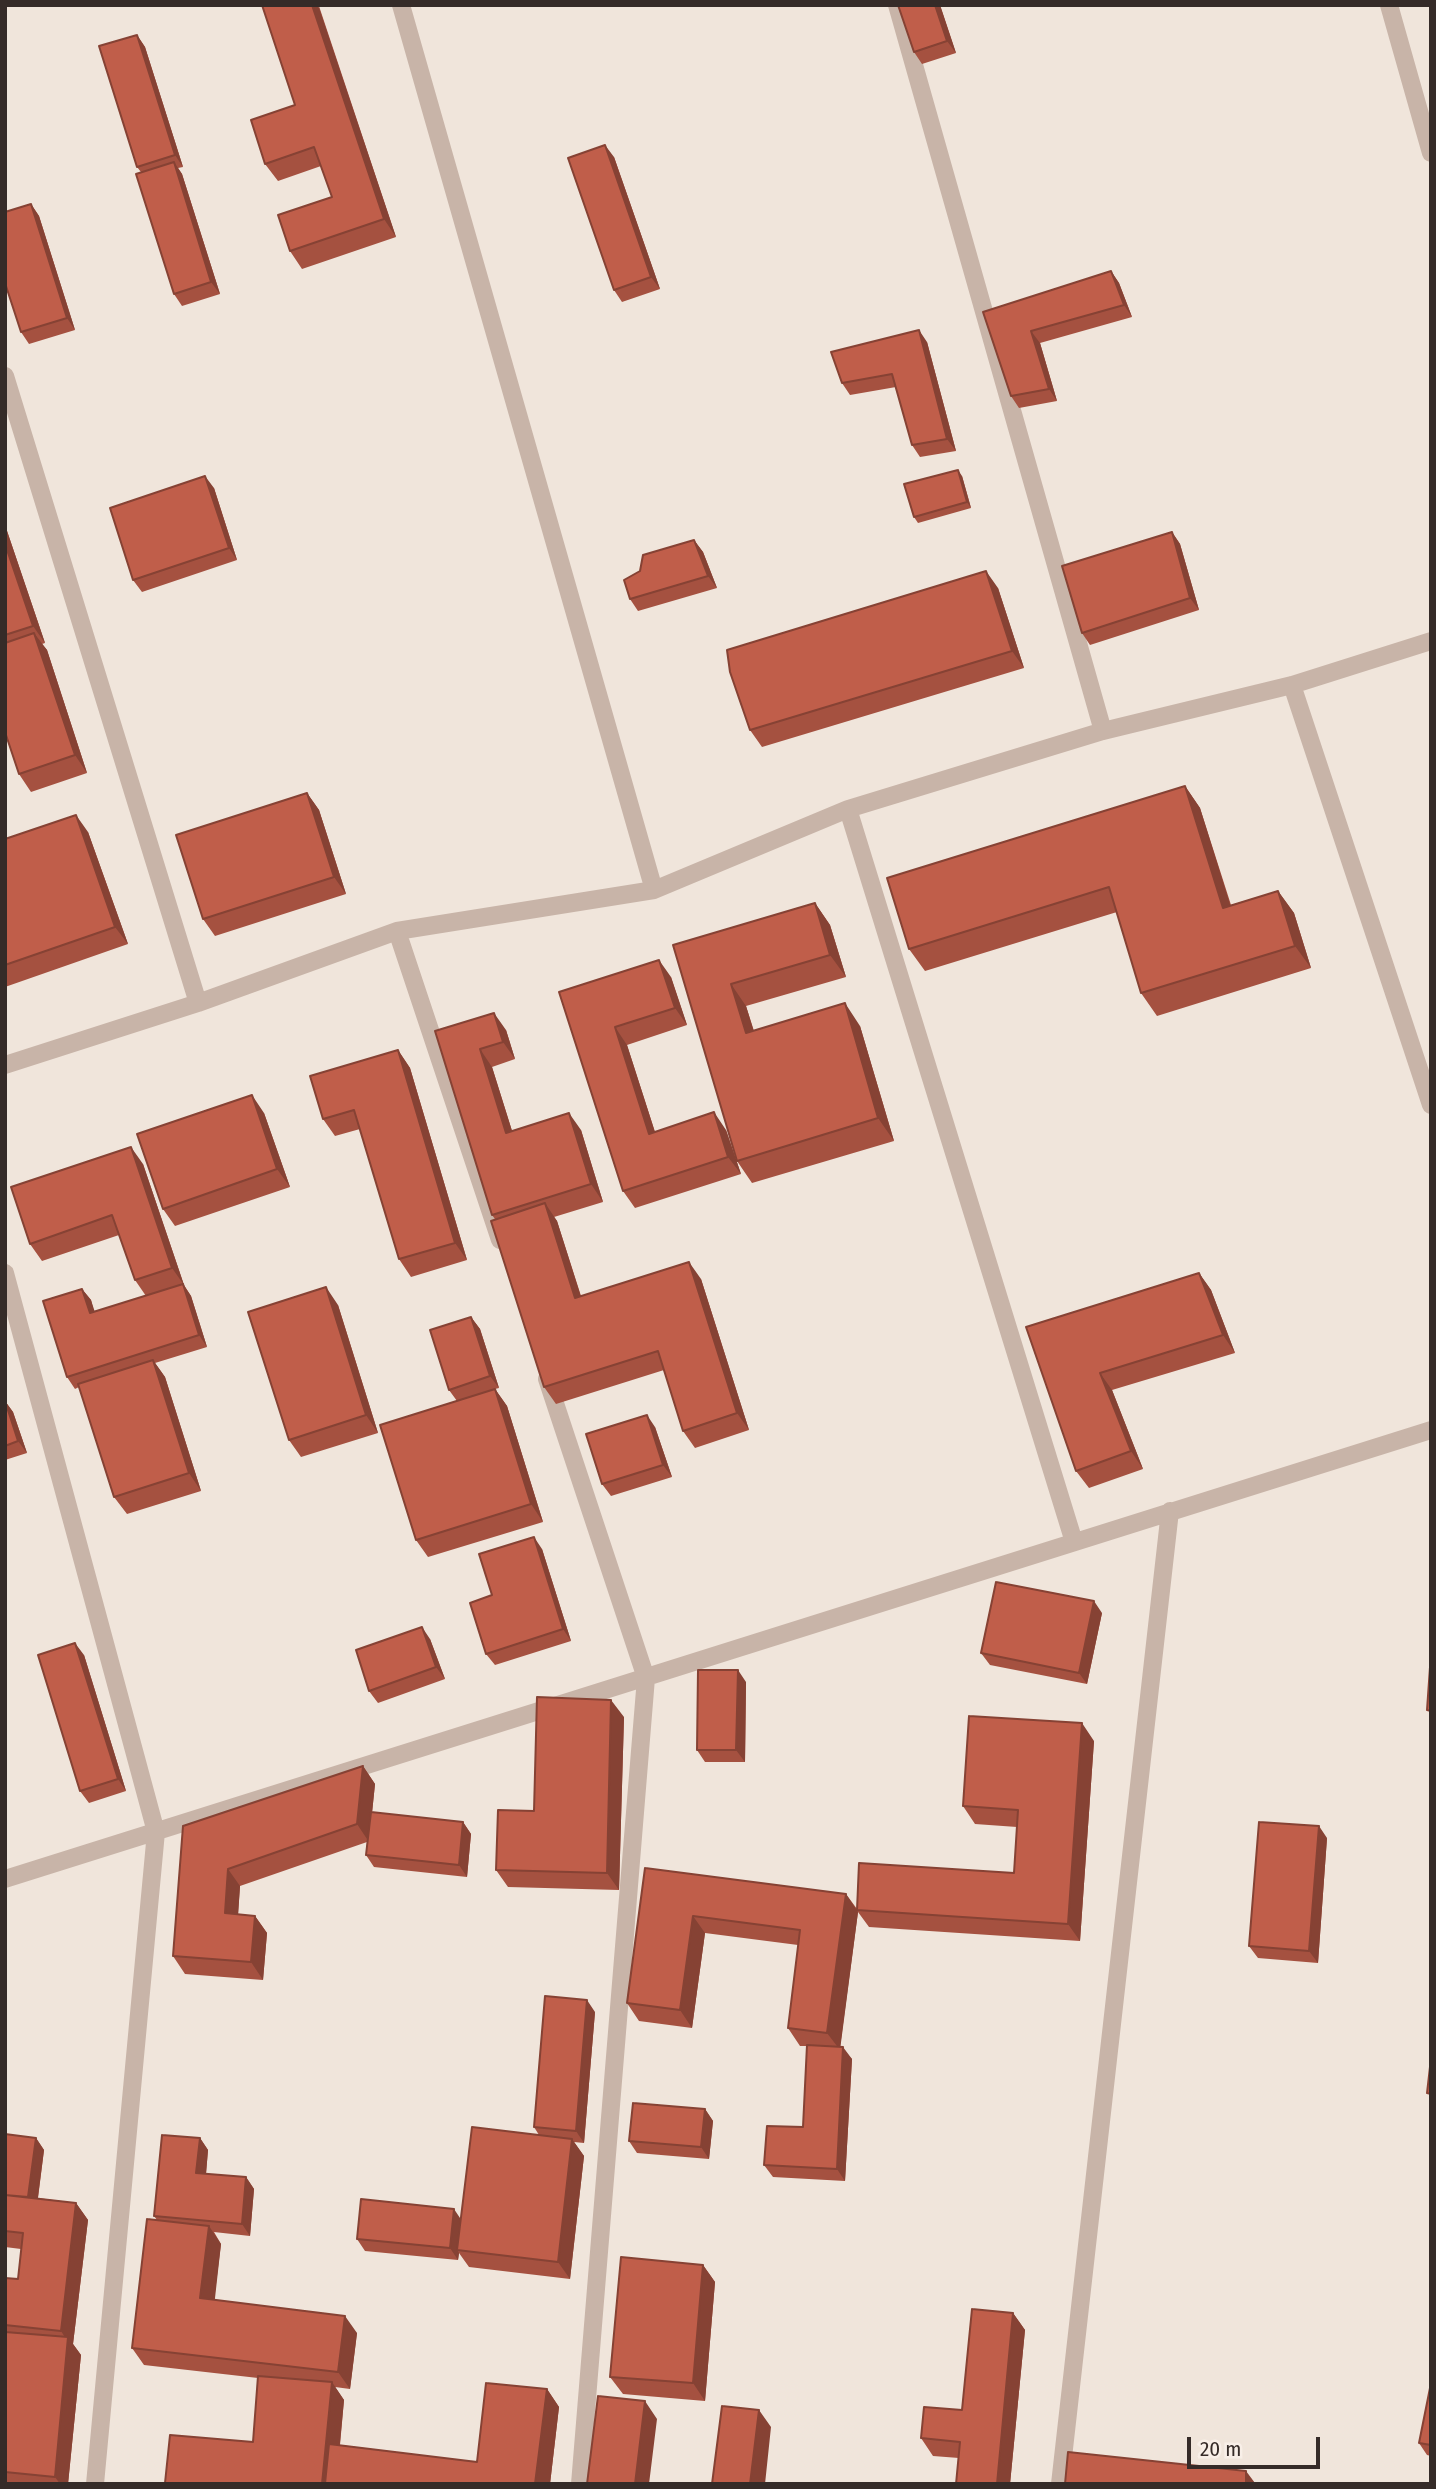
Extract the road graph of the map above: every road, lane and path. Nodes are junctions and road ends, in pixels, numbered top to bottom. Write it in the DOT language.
graph roads {
  1 [pos="401,5"];
  2 [pos="897,5"];
  3 [pos="1389,5"];
  4 [pos="1431,153"];
  5 [pos="5,376"];
  6 [pos="1431,641"];
  7 [pos="1293,685"];
  8 [pos="1102,731"];
  9 [pos="848,809"];
  10 [pos="654,890"];
  11 [pos="397,931"];
  12 [pos="198,1003"];
  13 [pos="5,1065"];
  14 [pos="1431,1105"];
  15 [pos="506,1259"];
  16 [pos="5,1273"];
  17 [pos="541,1363"];
  18 [pos="1431,1430"];
  19 [pos="1170,1511"];
  20 [pos="1074,1542"];
  21 [pos="646,1678"];
  22 [pos="156,1832"];
  23 [pos="5,1879"];
  24 [pos="95,2484"];
  25 [pos="580,2484"];
  26 [pos="1060,2484"];
  1 -- 10 [label="street"];
  2 -- 8 [label="street"];
  3 -- 4 [label="street"];
  5 -- 12 [label="street"];
  6 -- 7 [label="street"];
  7 -- 8 [label="street"];
  7 -- 14 [label="street"];
  8 -- 9 [label="street"];
  9 -- 10 [label="street"];
  9 -- 20 [label="street"];
  10 -- 11 [label="street"];
  11 -- 12 [label="street"];
  11 -- 15 [label="street"];
  12 -- 13 [label="street"];
  16 -- 22 [label="street"];
  17 -- 21 [label="street"];
  18 -- 19 [label="street"];
  19 -- 20 [label="street"];
  19 -- 26 [label="street"];
  20 -- 21 [label="street"];
  21 -- 22 [label="street"];
  21 -- 25 [label="street"];
  22 -- 23 [label="street"];
  22 -- 24 [label="street"];
}
